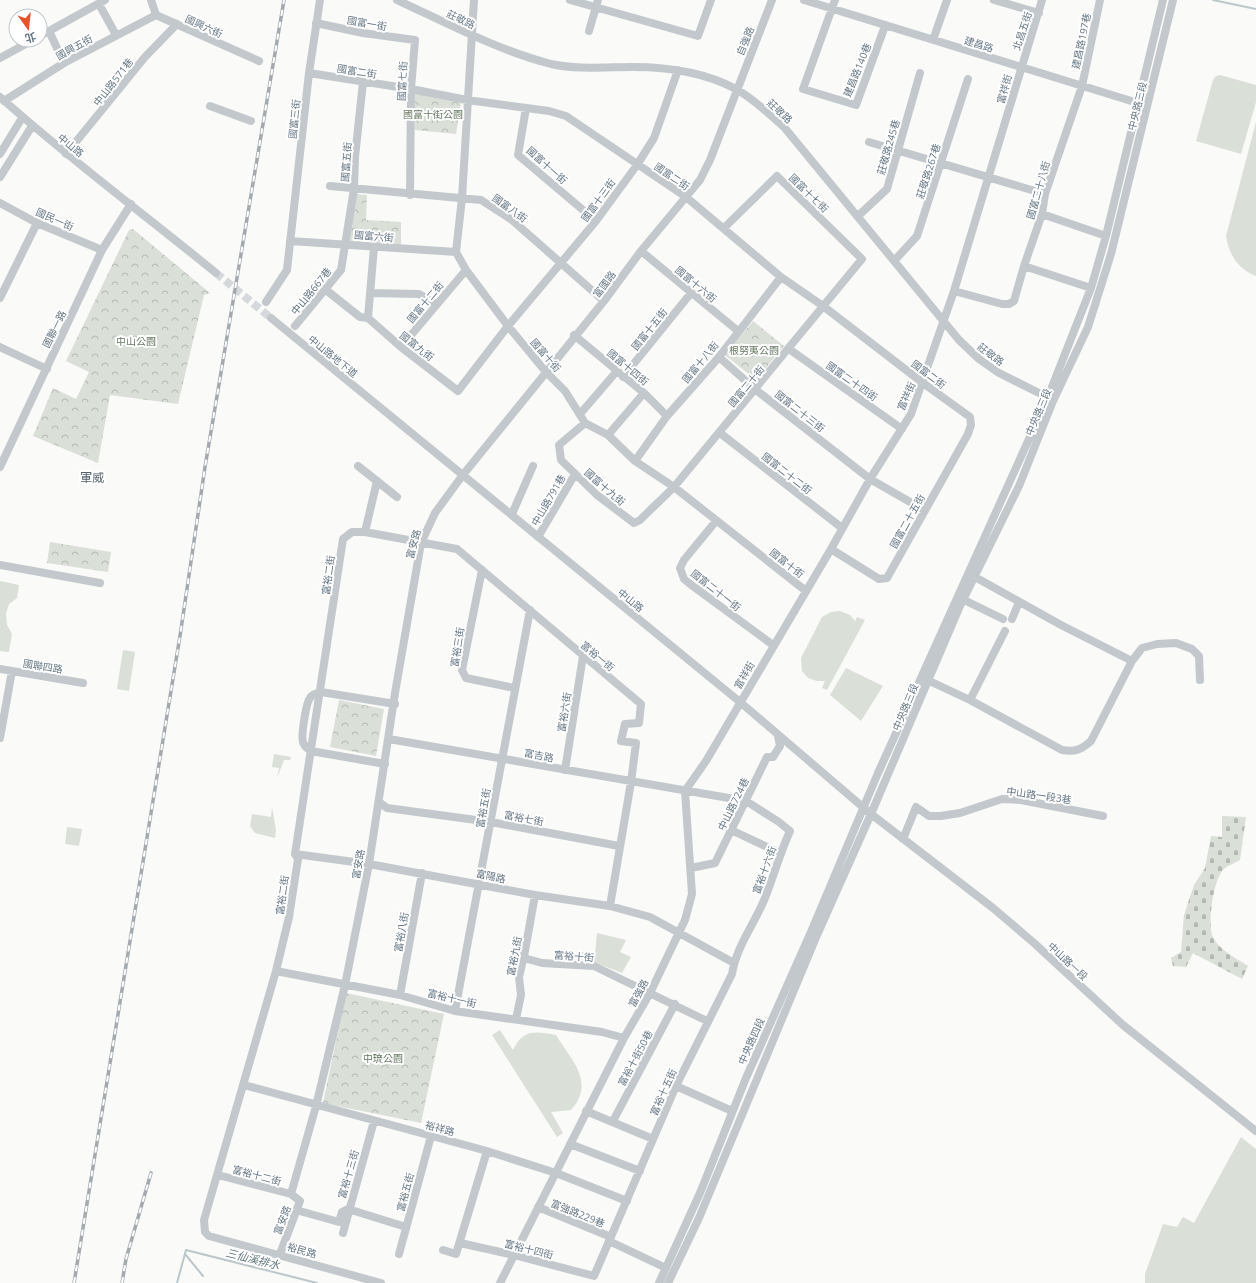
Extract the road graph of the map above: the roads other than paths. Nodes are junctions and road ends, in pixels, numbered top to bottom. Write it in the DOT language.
graph roads {
  1 [pos="151,0"];
  2 [pos="320,0"];
  3 [pos="397,0"];
  4 [pos="474,0"];
  5 [pos="570,0"];
  6 [pos="711,0"];
  7 [pos="772,0"];
  8 [pos="804,0"];
  9 [pos="835,0"];
  10 [pos="947,0"];
  11 [pos="994,0"];
  12 [pos="1042,0"];
  13 [pos="1100,0"];
  14 [pos="1163,0"];
  15 [pos="1173,0"];
  16 [pos="102,2"];
  17 [pos="597,3"];
  18 [pos="831,9"];
  19 [pos="1039,13"];
  20 [pos="156,16"];
  21 [pos="316,23"];
  22 [pos="177,24"];
  23 [pos="885,26"];
  24 [pos="49,31"];
  25 [pos="589,31"];
  26 [pos="116,35"];
  27 [pos="472,35"];
  28 [pos="415,40"];
  29 [pos="933,40"];
  30 [pos="18,48"];
  31 [pos="0,58"];
  32 [pos="259,61"];
  33 [pos="64,63"];
  34 [pos="1021,68"];
  35 [pos="678,70"];
  36 [pos="309,73"];
  37 [pos="920,73"];
  38 [pos="968,79"];
  39 [pos="364,82"];
  40 [pos="1082,86"];
  41 [pos="411,89"];
  42 [pos="736,89"];
  43 [pos="2,99"];
  44 [pos="467,100"];
  45 [pos="1137,103"];
  46 [pos="210,106"];
  47 [pos="526,108"];
  48 [pos="1146,108"];
  49 [pos="22,118"];
  50 [pos="251,121"];
  51 [pos="32,126"];
  52 [pos="869,142"];
  53 [pos="898,150"];
  54 [pos="0,154"];
  55 [pos="66,154"];
  56 [pos="942,163"];
  57 [pos="637,165"];
  58 [pos="0,177"];
  59 [pos="989,178"];
  60 [pos="330,186"];
  61 [pos="354,190"];
  62 [pos="1045,194"];
  63 [pos="410,195"];
  64 [pos="686,197"];
  65 [pos="462,198"];
  66 [pos="0,203"];
  67 [pos="131,204"];
  68 [pos="1042,214"];
  69 [pos="858,216"];
  70 [pos="596,222"];
  71 [pos="37,223"];
  72 [pos="724,228"];
  73 [pos="1106,236"];
  74 [pos="290,241"];
  75 [pos="345,244"];
  76 [pos="374,247"];
  77 [pos="102,250"];
  78 [pos="642,251"];
  79 [pos="456,252"];
  80 [pos="862,259"];
  81 [pos="894,261"];
  82 [pos="562,264"];
  83 [pos="1024,266"];
  84 [pos="466,270"];
  85 [pos="216,273"];
  86 [pos="781,277"];
  87 [pos="1092,288"];
  88 [pos="326,290"];
  89 [pos="954,291"];
  90 [pos="371,293"];
  91 [pos="691,294"];
  92 [pos="0,298"];
  93 [pos="604,301"];
  94 [pos="266,302"];
  95 [pos="436,304"];
  96 [pos="823,306"];
  97 [pos="271,318"];
  98 [pos="368,318"];
  99 [pos="942,320"];
  100 [pos="295,326"];
  101 [pos="508,326"];
  102 [pos="738,331"];
  103 [pos="574,336"];
  104 [pos="0,347"];
  105 [pos="401,347"];
  106 [pos="789,349"];
  107 [pos="719,357"];
  108 [pos="47,369"];
  109 [pos="546,372"];
  110 [pos="620,374"];
  111 [pos="923,383"];
  112 [pos="454,388"];
  113 [pos="756,390"];
  114 [pos="644,393"];
  115 [pos="1051,399"];
  116 [pos="383,410"];
  117 [pos="580,414"];
  118 [pos="667,416"];
  119 [pos="970,417"];
  120 [pos="584,423"];
  121 [pos="902,428"];
  122 [pos="720,433"];
  123 [pos="608,435"];
  124 [pos="635,461"];
  125 [pos="0,465"];
  126 [pos="358,466"];
  127 [pos="533,466"];
  128 [pos="574,474"];
  129 [pos="462,476"];
  130 [pos="870,479"];
  131 [pos="377,481"];
  132 [pos="674,487"];
  133 [pos="397,497"];
  134 [pos="924,510"];
  135 [pos="512,514"];
  136 [pos="716,521"];
  137 [pos="842,528"];
  138 [pos="366,532"];
  139 [pos="538,537"];
  140 [pos="343,539"];
  141 [pos="422,543"];
  142 [pos="831,549"];
  143 [pos="0,566"];
  144 [pos="482,570"];
  145 [pos="975,577"];
  146 [pos="100,583"];
  147 [pos="806,590"];
  148 [pos="960,598"];
  149 [pos="1019,602"];
  150 [pos="530,610"];
  151 [pos="1003,619"];
  152 [pos="1012,619"];
  153 [pos="1005,632"];
  154 [pos="773,645"];
  155 [pos="583,656"];
  156 [pos="1132,661"];
  157 [pos="0,669"];
  158 [pos="12,671"];
  159 [pos="924,679"];
  160 [pos="1200,680"];
  161 [pos="83,683"];
  162 [pos="514,688"];
  163 [pos="321,692"];
  164 [pos="970,700"];
  165 [pos="740,702"];
  166 [pos="395,704"];
  167 [pos="778,736"];
  168 [pos="0,738"];
  169 [pos="389,739"];
  170 [pos="311,751"];
  171 [pos="502,757"];
  172 [pos="385,764"];
  173 [pos="565,770"];
  174 [pos="631,782"];
  175 [pos="685,791"];
  176 [pos="746,801"];
  177 [pos="379,802"];
  178 [pos="864,808"];
  179 [pos="872,814"];
  180 [pos="1103,816"];
  181 [pos="491,822"];
  182 [pos="731,830"];
  183 [pos="903,839"];
  184 [pos="620,846"];
  185 [pos="780,853"];
  186 [pos="295,854"];
  187 [pos="369,864"];
  188 [pos="691,868"];
  189 [pos="422,873"];
  190 [pos="480,884"];
  191 [pos="535,895"];
  192 [pos="610,906"];
  193 [pos="679,932"];
  194 [pos="524,958"];
  195 [pos="734,962"];
  196 [pos="276,971"];
  197 [pos="345,986"];
  198 [pos="650,993"];
  199 [pos="400,995"];
  200 [pos="675,1004"];
  201 [pos="455,1011"];
  202 [pos="516,1020"];
  203 [pos="707,1021"];
  204 [pos="624,1038"];
  205 [pos="244,1085"];
  206 [pos="676,1086"];
  207 [pos="316,1106"];
  208 [pos="586,1111"];
  209 [pos="732,1111"];
  210 [pos="374,1121"];
  211 [pos="613,1122"];
  212 [pos="1256,1131"];
  213 [pos="431,1136"];
  214 [pos="653,1139"];
  215 [pos="570,1144"];
  216 [pos="487,1151"];
  217 [pos="640,1171"];
  218 [pos="556,1173"];
  219 [pos="218,1175"];
  220 [pos="291,1194"];
  221 [pos="627,1201"];
  222 [pos="538,1207"];
  223 [pos="348,1209"];
  224 [pos="296,1210"];
  225 [pos="406,1227"];
  226 [pos="342,1233"];
  227 [pos="217,1239"];
  228 [pos="610,1239"];
  229 [pos="460,1243"];
  230 [pos="443,1250"];
  231 [pos="280,1254"];
  232 [pos="399,1254"];
  233 [pos="514,1255"];
  234 [pos="666,1268"];
  235 [pos="380,1283"];
  236 [pos="500,1283"];
  237 [pos="659,1283"];
  238 [pos="668,1283"];
  1 -- 20 [label="street"];
  2 -- 21 [label="street, 國富三街"];
  3 -- 27 [label="street, 莊敬路"];
  4 -- 27 [label="street"];
  5 -- 17 [label="street"];
  6 -- 17 [label="street"];
  7 -- 42 [label="street, 自強路"];
  8 -- 18 [label="street, 建昌路"];
  9 -- 18 [label="street"];
  10 -- 29 [label="street"];
  11 -- 19 [label="street"];
  12 -- 19 [label="street, 北昌五街"];
  13 -- 40 [label="street, 建昌路197巷"];
  14 -- 45 [label="street, 中央路三段"];
  15 -- 48 [label="street, 中央路三段"];
  16 -- 24 [label="street"];
  16 -- 26 [label="street"];
  17 -- 25 [label="street"];
  18 -- 23 [label="street, 建昌路"];
  18 -- 23 [label="street, 建昌路140巷"];
  19 -- 34 [label="street, 北昌五街"];
  20 -- 22 [label="street, 國興六街"];
  20 -- 26 [label="street, 國興五街"];
  21 -- 28 [label="street, 國富一街"];
  21 -- 36 [label="street, 國富三街"];
  22 -- 32 [label="street, 國興六街"];
  22 -- 55 [label="street, 中山路571巷"];
  23 -- 29 [label="street, 建昌路"];
  24 -- 33 [label="street"];
  26 -- 33 [label="street, 國興五街"];
  27 -- 35 [label="street, 莊敬路"];
  27 -- 44 [label="street"];
  28 -- 41 [label="street, 國富七街"];
  29 -- 34 [label="street, 建昌路"];
  30 -- 31 [label="street"];
  33 -- 43 [label="street, 國興五街"];
  34 -- 40 [label="street, 建昌路"];
  34 -- 59 [label="street, 富祥街"];
  35 -- 42 [label="street, 莊敬路"];
  35 -- 57 [label="street, 國富十三街"];
  36 -- 39 [label="street, 國富二街"];
  36 -- 74 [label="street, 國富三街"];
  37 -- 53 [label="street, 莊敬路245巷"];
  38 -- 56 [label="street, 莊敬路267巷"];
  39 -- 41 [label="street, 國富二街"];
  39 -- 61 [label="street, 國富五街"];
  40 -- 45 [label="street, 建昌路"];
  40 -- 62 [label="street, 國富二十八街"];
  41 -- 44 [label="street, 國富二街"];
  41 -- 63 [label="street, 國富七街"];
  42 -- 64 [label="street, 富國路"];
  42 -- 69 [label="street, 莊敬路"];
  43 -- 49 [label="street, 中山路"];
  44 -- 47 [label="street, 國富二街"];
  44 -- 65 [label="street"];
  45 -- 48 [label="street, 建昌路"];
  45 -- 73 [label="street, 中央路三段"];
  46 -- 50 [label="street"];
  47 -- 57 [label="street, 國富二街"];
  47 -- 70 [label="street, 國富十一街"];
  48 -- 115 [label="street, 中央路三段"];
  49 -- 51 [label="street, 中山路"];
  49 -- 54 [label="street"];
  51 -- 55 [label="street, 中山路"];
  51 -- 58 [label="street"];
  52 -- 53 [label="street"];
  53 -- 56 [label="street"];
  53 -- 69 [label="street, 莊敬路245巷"];
  55 -- 67 [label="street, 中山路"];
  56 -- 59 [label="street"];
  56 -- 81 [label="street, 莊敬路267巷"];
  57 -- 64 [label="street, 國富二街"];
  57 -- 70 [label="street, 國富十三街"];
  59 -- 62 [label="street"];
  59 -- 89 [label="street, 富祥街"];
  60 -- 61 [label="street, 國富八街"];
  61 -- 63 [label="street, 國富八街"];
  61 -- 75 [label="street, 國富五街"];
  62 -- 68 [label="street, 國富二十八街"];
  63 -- 65 [label="street, 國富八街"];
  64 -- 72 [label="street, 國富二街"];
  64 -- 78 [label="street, 富國路"];
  65 -- 79 [label="street"];
  65 -- 82 [label="street, 國富八街"];
  66 -- 71 [label="street, 國民一街"];
  67 -- 77 [label="street, 國聯一路"];
  67 -- 85 [label="street"];
  68 -- 73 [label="street"];
  68 -- 83 [label="street, 國富二十八街"];
  69 -- 81 [label="street, 莊敬路"];
  70 -- 82 [label="street, 國富十三街"];
  71 -- 77 [label="street, 國民一街"];
  71 -- 92 [label="street"];
  72 -- 80 [label="street, 國富十七街"];
  72 -- 86 [label="street, 國富二街"];
  73 -- 87 [label="street, 中央路三段"];
  74 -- 75 [label="street, 國富六街"];
  74 -- 94 [label="street, 國富三街"];
  75 -- 76 [label="street, 國富六街"];
  75 -- 88 [label="street, 中山路667巷"];
  76 -- 79 [label="street, 國富六街"];
  76 -- 90 [label="street"];
  77 -- 108 [label="street, 國聯一路"];
  78 -- 91 [label="street, 國富十六街"];
  78 -- 93 [label="street, 富國路"];
  79 -- 84 [label="street, 國富十街"];
  80 -- 96 [label="street, 國富二十街"];
  81 -- 99 [label="street, 莊敬路"];
  82 -- 93 [label="street, 國富八街"];
  82 -- 101 [label="street, 國富十三街"];
  83 -- 87 [label="street"];
  83 -- 89 [label="street, 國富二十八街"];
  84 -- 95 [label="street, 國富十二街"];
  84 -- 101 [label="street, 國富十街"];
  86 -- 96 [label="street, 國富二街"];
  86 -- 102 [label="street, 國富十八街"];
  87 -- 115 [label="street, 中央路三段"];
  88 -- 98 [label="street, 國富九街"];
  88 -- 100 [label="street, 中山路667巷"];
  89 -- 99 [label="street, 富祥街"];
  90 -- 95 [label="street"];
  90 -- 98 [label="street"];
  91 -- 102 [label="street, 國富十六街"];
  91 -- 110 [label="street, 國富十五街"];
  93 -- 103 [label="street, 富國路"];
  95 -- 105 [label="street, 國富十二街"];
  96 -- 106 [label="street, 國富二十街"];
  96 -- 111 [label="street, 國富二街"];
  97 -- 116 [label="street, 中山路地下道"];
  98 -- 105 [label="street, 國富九街"];
  99 -- 111 [label="street, 富祥街"];
  99 -- 115 [label="street, 莊敬路"];
  101 -- 109 [label="street, 國富十街"];
  101 -- 112 [label="street, 國富十三街"];
  102 -- 107 [label="street, 國富十八街"];
  103 -- 109 [label="street, 富國路"];
  103 -- 110 [label="street, 國富十四街"];
  104 -- 108 [label="street"];
  105 -- 112 [label="street, 國富九街"];
  106 -- 113 [label="street, 國富二十街"];
  106 -- 121 [label="street, 國富二十四街"];
  107 -- 113 [label="street, 國富二十三街"];
  107 -- 118 [label="street, 國富十八街"];
  108 -- 125 [label="street, 國聯一路"];
  109 -- 117 [label="street, 國富十街"];
  109 -- 129 [label="street, 富國路"];
  110 -- 114 [label="street, 國富十四街"];
  110 -- 117 [label="street, 國富十五街"];
  111 -- 119 [label="street, 國富二街"];
  111 -- 121 [label="street, 富祥街"];
  113 -- 122 [label="street, 國富二十街"];
  113 -- 130 [label="street, 國富二十三街"];
  114 -- 118 [label="street, 國富十四街"];
  114 -- 123 [label="street"];
  115 -- 145 [label="street, 中央路三段"];
  115 -- 148 [label="street, 中央路三段"];
  116 -- 129 [label="street, 中山路"];
  117 -- 120 [label="street, 國富十街"];
  118 -- 124 [label="street, 國富十八街"];
  119 -- 134 [label="street, 國富二十五街"];
  120 -- 123 [label="street, 國富十街"];
  120 -- 128 [label="street, 國富十九街"];
  121 -- 130 [label="street, 富祥街"];
  122 -- 132 [label="street, 國富二十街"];
  122 -- 137 [label="street, 國富二十二街"];
  123 -- 124 [label="street, 國富十街"];
  124 -- 132 [label="street, 國富十街"];
  126 -- 131 [label="street"];
  127 -- 135 [label="street"];
  128 -- 132 [label="street, 國富十九街"];
  128 -- 139 [label="street, 中山路791巷"];
  129 -- 135 [label="street, 中山路"];
  129 -- 141 [label="street, 富安路"];
  130 -- 134 [label="street, 國富二十三街"];
  130 -- 137 [label="street, 富祥街"];
  131 -- 133 [label="street"];
  131 -- 138 [label="street"];
  132 -- 136 [label="street, 國富十街"];
  134 -- 142 [label="street, 國富二十五街"];
  135 -- 139 [label="street, 中山路"];
  136 -- 147 [label="street, 國富十街"];
  136 -- 154 [label="street, 國富二十一街"];
  137 -- 142 [label="street, 富祥街"];
  138 -- 140 [label="street, 富裕一街"];
  138 -- 141 [label="street, 富裕一街"];
  139 -- 165 [label="street, 中山路"];
  140 -- 163 [label="street, 富裕二街"];
  141 -- 144 [label="street, 富裕一街"];
  141 -- 166 [label="street, 富安路"];
  142 -- 147 [label="street, 富祥街"];
  143 -- 146 [label="street"];
  144 -- 150 [label="street, 富裕一街"];
  144 -- 162 [label="street, 富裕三街"];
  145 -- 148 [label="street, 中央路三段"];
  145 -- 149 [label="street"];
  147 -- 154 [label="street, 富祥街"];
  148 -- 151 [label="street"];
  148 -- 159 [label="street, 中央路三段"];
  149 -- 152 [label="street"];
  149 -- 156 [label="street"];
  150 -- 155 [label="street, 富裕一街"];
  150 -- 162 [label="street, 富裕五街"];
  153 -- 164 [label="street"];
  154 -- 165 [label="street, 富祥街"];
  155 -- 173 [label="street, 富裕六街"];
  155 -- 174 [label="street, 富裕一街"];
  156 -- 160 [label="street"];
  156 -- 164 [label="street"];
  157 -- 158 [label="street, 國聯四路"];
  158 -- 161 [label="street, 國聯四路"];
  158 -- 168 [label="street"];
  159 -- 164 [label="street"];
  159 -- 178 [label="street, 中央路三段"];
  159 -- 179 [label="street, 中央路三段"];
  162 -- 171 [label="street, 富裕五街"];
  163 -- 166 [label="street"];
  163 -- 170 [label="street, 富裕二街"];
  163 -- 170 [label="street"];
  165 -- 167 [label="street, 中山路"];
  165 -- 175 [label="street"];
  166 -- 169 [label="street, 富安路"];
  167 -- 176 [label="street, 中山路724巷"];
  167 -- 178 [label="street, 中山路"];
  169 -- 171 [label="street, 富吉路"];
  169 -- 172 [label="street, 富安路"];
  170 -- 172 [label="street"];
  170 -- 186 [label="street, 富裕二街"];
  171 -- 173 [label="street, 富吉路"];
  171 -- 181 [label="street, 富裕五街"];
  172 -- 177 [label="street, 富安路"];
  173 -- 174 [label="street, 富吉路"];
  174 -- 175 [label="street, 富吉路"];
  174 -- 184 [label="street, 富裕一街"];
  175 -- 176 [label="street, 富裕十六街"];
  175 -- 188 [label="street, 富強路"];
  176 -- 182 [label="street, 中山路724巷"];
  176 -- 185 [label="street, 富裕十六街"];
  177 -- 181 [label="street, 富裕七街"];
  177 -- 187 [label="street, 富安路"];
  178 -- 179 [label="street, 中山路一段"];
  178 -- 209 [label="street, 中央路四段"];
  179 -- 183 [label="street, 中山路一段"];
  179 -- 238 [label="street, 中央路四段"];
  180 -- 183 [label="street, 中山路一段3巷"];
  181 -- 184 [label="street, 富裕七街"];
  181 -- 190 [label="street, 富裕五街"];
  182 -- 185 [label="street"];
  182 -- 188 [label="street, 中山路724巷"];
  183 -- 212 [label="street, 中山路一段"];
  184 -- 192 [label="street, 富裕一街"];
  185 -- 195 [label="street, 富裕十六街"];
  186 -- 187 [label="street, 富陽路"];
  186 -- 196 [label="street, 富裕二街"];
  187 -- 189 [label="street, 富陽路"];
  187 -- 197 [label="street, 富安路"];
  188 -- 193 [label="street, 富強路"];
  189 -- 190 [label="street, 富陽路"];
  189 -- 199 [label="street, 富裕八街"];
  190 -- 191 [label="street, 富陽路"];
  190 -- 201 [label="street, 富裕五街"];
  191 -- 192 [label="street, 富陽路"];
  191 -- 194 [label="street, 富裕九街"];
  192 -- 193 [label="street, 富陽路"];
  193 -- 195 [label="street"];
  193 -- 198 [label="street, 富強路"];
  194 -- 198 [label="street, 富裕十街"];
  194 -- 202 [label="street, 富裕九街"];
  195 -- 203 [label="street, 富裕十六街"];
  196 -- 197 [label="street, 富裕十一街"];
  196 -- 205 [label="street, 富裕二街"];
  197 -- 199 [label="street, 富裕十一街"];
  197 -- 207 [label="street, 富安路"];
  198 -- 200 [label="street, 富裕十街"];
  198 -- 204 [label="street, 富強路"];
  199 -- 201 [label="street, 富裕十一街"];
  200 -- 203 [label="street, 富裕十街"];
  200 -- 211 [label="street, 富裕十街50巷"];
  201 -- 202 [label="street, 富裕十一街"];
  202 -- 204 [label="street, 富裕十一街"];
  203 -- 206 [label="street, 富裕十五街"];
  204 -- 208 [label="street, 富強路"];
  205 -- 207 [label="street, 裕祥路"];
  205 -- 219 [label="street, 富裕二街"];
  206 -- 209 [label="street"];
  206 -- 214 [label="street, 富裕十五街"];
  207 -- 210 [label="street, 裕祥路"];
  207 -- 220 [label="street, 富安路"];
  208 -- 211 [label="street"];
  208 -- 215 [label="street, 富強路"];
  209 -- 234 [label="street, 中央路四段"];
  210 -- 213 [label="street, 裕祥路"];
  210 -- 223 [label="street, 富裕十三街"];
  211 -- 214 [label="street"];
  213 -- 216 [label="street, 裕祥路"];
  213 -- 225 [label="street, 富裕五街"];
  214 -- 217 [label="street, 富裕十五街"];
  215 -- 217 [label="street"];
  215 -- 218 [label="street, 富強路"];
  216 -- 218 [label="street, 裕祥路"];
  216 -- 229 [label="street"];
  217 -- 221 [label="street"];
  218 -- 221 [label="street, 裕祥路"];
  218 -- 222 [label="street, 富強路"];
  219 -- 220 [label="street, 富裕十二街"];
  219 -- 227 [label="street, 富裕二街"];
  220 -- 224 [label="street, 富安路"];
  221 -- 228 [label="street"];
  222 -- 228 [label="street, 富強路229巷"];
  222 -- 233 [label="street, 富強路"];
  223 -- 224 [label="street"];
  223 -- 225 [label="street"];
  223 -- 226 [label="street, 富裕十三街"];
  224 -- 231 [label="street, 富安路"];
  225 -- 232 [label="street, 富裕五街"];
  227 -- 231 [label="street, 裕民路"];
  228 -- 233 [label="street, 富裕十四街"];
  228 -- 234 [label="street, 富強路229巷"];
  229 -- 230 [label="street"];
  229 -- 233 [label="street, 富裕十四街"];
  231 -- 235 [label="street, 裕民路"];
  233 -- 236 [label="street, 富強路"];
  234 -- 237 [label="street, 中央路四段"];
}
